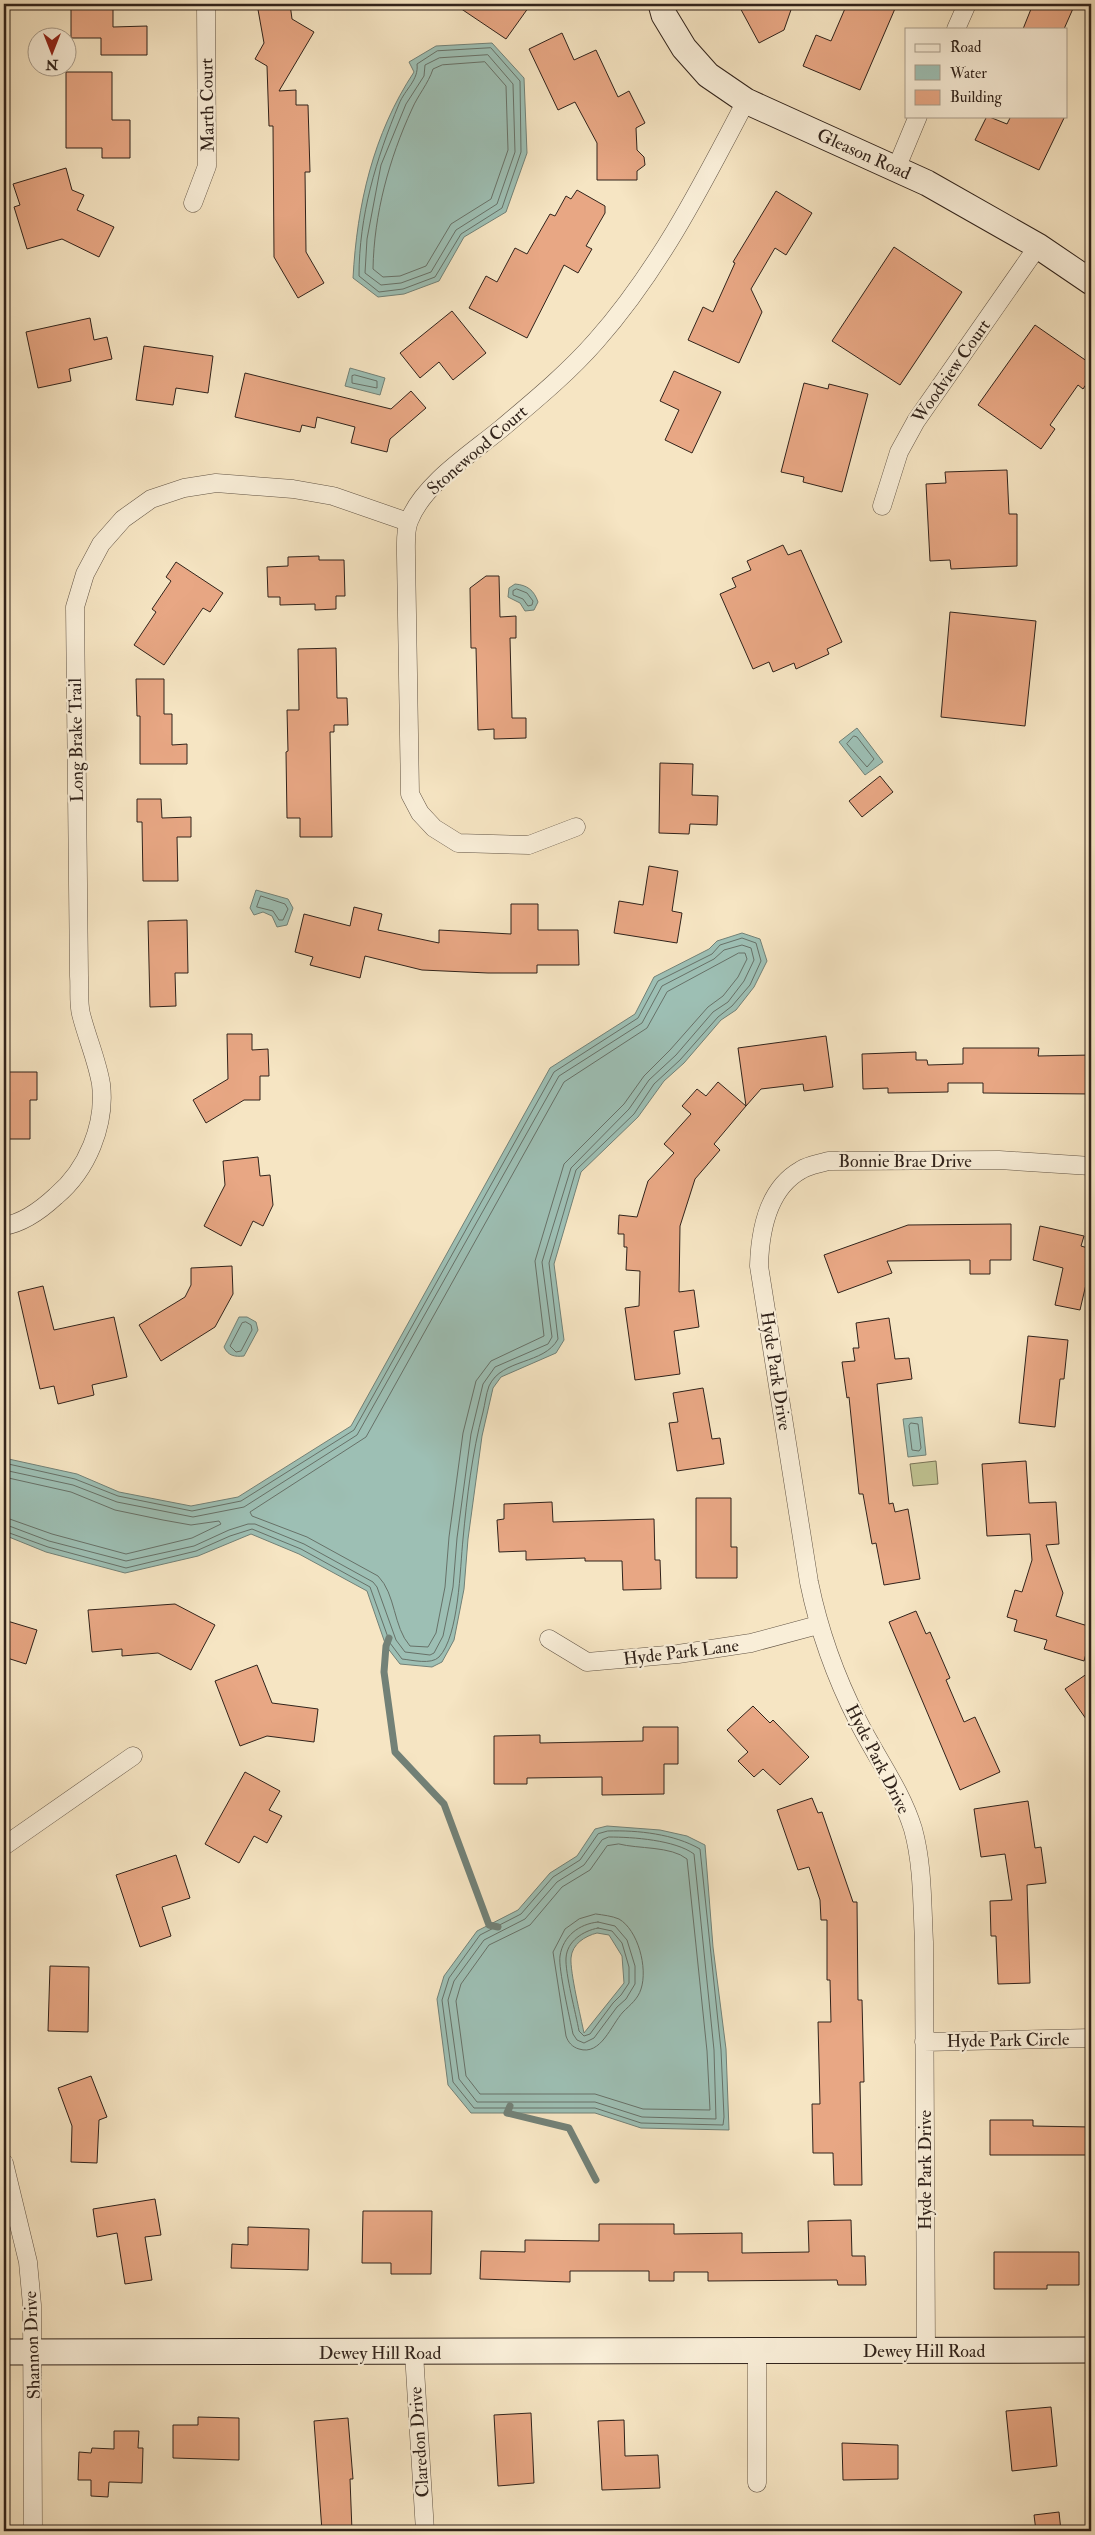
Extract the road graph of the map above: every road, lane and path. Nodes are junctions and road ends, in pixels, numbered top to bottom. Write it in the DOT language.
graph roads {
  1 [pos="206,4"];
  2 [pos="661,4"];
  3 [pos="967,4"];
  4 [pos="956,28"];
  5 [pos="746,101"];
  6 [pos="917,118"];
  7 [pos="896,169"];
  8 [pos="193,203"];
  9 [pos="1038,246"];
  10 [pos="1091,282"];
  11 [pos="882,506"];
  12 [pos="408,522"];
  13 [pos="576,827"];
  14 [pos="1091,1166"];
  15 [pos="4,1226"];
  16 [pos="759,1266"];
  17 [pos="818,1626"];
  18 [pos="548,1639"];
  19 [pos="133,1756"];
  20 [pos="4,1846"];
  21 [pos="1091,2038"];
  22 [pos="924,2042"];
  23 [pos="4,2163"];
  24 [pos="1091,2350"];
  25 [pos="926,2351"];
  26 [pos="4,2352"];
  27 [pos="34,2352"];
  28 [pos="757,2352"];
  29 [pos="414,2353"];
  30 [pos="757,2483"];
  31 [pos="33,2531"];
  32 [pos="425,2531"];
  1 -- 8 [label="street, Marth Court"];
  2 -- 5 [label="street, Gleason Road"];
  3 -- 4 [label="street"];
  5 -- 7 [label="street, Gleason Road"];
  5 -- 12 [label="street, Stonewood Court"];
  6 -- 7 [label="street"];
  7 -- 9 [label="street, Gleason Road"];
  9 -- 10 [label="street, Gleason Road"];
  9 -- 11 [label="street, Woodview Court"];
  12 -- 13 [label="street, Stonewood Court"];
  12 -- 15 [label="street, Long Brake Trail"];
  14 -- 16 [label="street, Bonnie Brae Drive"];
  16 -- 17 [label="street, Hyde Park Drive"];
  17 -- 18 [label="street, Hyde Park Lane"];
  17 -- 22 [label="street, Hyde Park Drive"];
  19 -- 20 [label="street"];
  21 -- 22 [label="street, Hyde Park Circle"];
  22 -- 25 [label="street, Hyde Park Drive"];
  23 -- 27 [label="street, Shannon Drive"];
  24 -- 25 [label="street, Dewey Hill Road"];
  25 -- 28 [label="street, Dewey Hill Road"];
  26 -- 27 [label="street, Dewey Hill Road"];
  27 -- 29 [label="street, Dewey Hill Road"];
  27 -- 31 [label="street, Shannon Drive"];
  28 -- 29 [label="street, Dewey Hill Road"];
  28 -- 30 [label="street"];
  29 -- 32 [label="street, Claredon Drive"];
}
